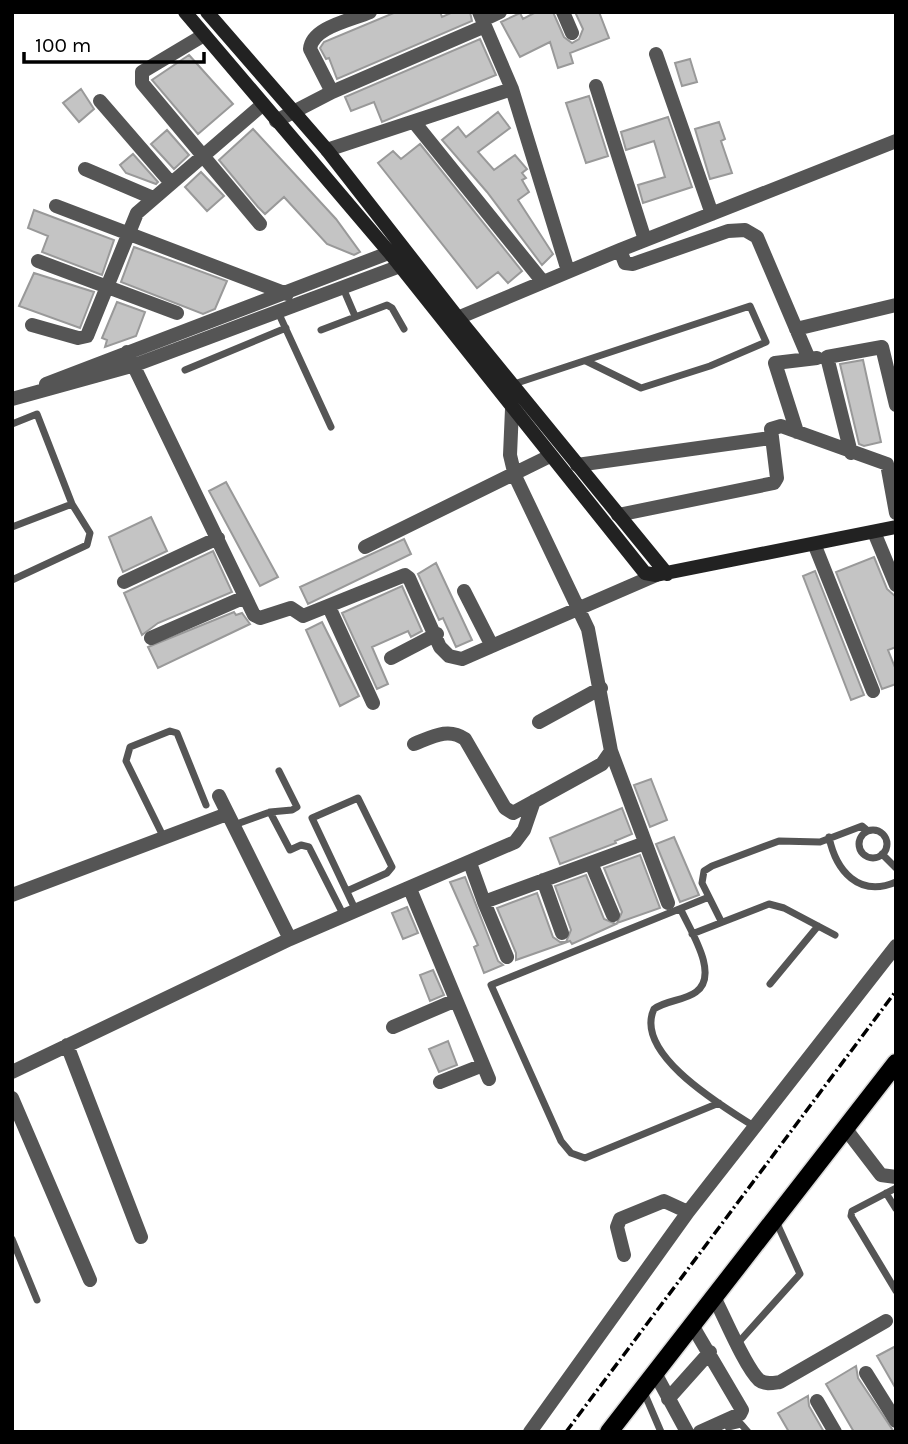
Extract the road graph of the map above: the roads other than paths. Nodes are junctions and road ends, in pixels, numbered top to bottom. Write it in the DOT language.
graph roads {
  1 [pos="185,12"];
  2 [pos="207,12"];
  3 [pos="370,12"];
  4 [pos="500,12"];
  5 [pos="564,12"];
  6 [pos="483,19"];
  7 [pos="572,33"];
  8 [pos="204,34"];
  9 [pos="656,54"];
  10 [pos="596,86"];
  11 [pos="512,89"];
  12 [pos="332,92"];
  13 [pos="100,101"];
  14 [pos="262,105"];
  15 [pos="294,113"];
  16 [pos="276,121"];
  17 [pos="415,122"];
  18 [pos="896,141"];
  19 [pos="327,150"];
  20 [pos="202,155"];
  21 [pos="85,169"];
  22 [pos="171,183"];
  23 [pos="153,198"];
  24 [pos="56,206"];
  25 [pos="712,214"];
  26 [pos="260,224"];
  27 [pos="127,233"];
  28 [pos="645,240"];
  29 [pos="396,250"];
  30 [pos="620,250"];
  31 [pos="38,261"];
  32 [pos="406,264"];
  33 [pos="568,271"];
  34 [pos="543,282"];
  35 [pos="107,288"];
  36 [pos="343,288"];
  37 [pos="284,292"];
  38 [pos="304,302"];
  39 [pos="896,305"];
  40 [pos="278,312"];
  41 [pos="177,313"];
  42 [pos="355,316"];
  43 [pos="451,321"];
  44 [pos="32,325"];
  45 [pos="286,328"];
  46 [pos="796,329"];
  47 [pos="321,330"];
  48 [pos="404,330"];
  49 [pos="827,357"];
  50 [pos="131,359"];
  51 [pos="809,359"];
  52 [pos="586,361"];
  53 [pos="185,370"];
  54 [pos="514,384"];
  55 [pos="12,399"];
  56 [pos="896,405"];
  57 [pos="512,409"];
  58 [pos="13,421"];
  59 [pos="331,427"];
  60 [pos="797,432"];
  61 [pos="770,438"];
  62 [pos="851,453"];
  63 [pos="550,456"];
  64 [pos="891,463"];
  65 [pos="577,465"];
  66 [pos="515,476"];
  67 [pos="72,504"];
  68 [pos="896,513"];
  69 [pos="618,515"];
  70 [pos="12,527"];
  71 [pos="896,527"];
  72 [pos="874,531"];
  73 [pos="218,538"];
  74 [pos="815,546"];
  75 [pos="365,547"];
  76 [pos="662,574"];
  77 [pos="12,580"];
  78 [pos="124,582"];
  79 [pos="896,585"];
  80 [pos="464,591"];
  81 [pos="245,597"];
  82 [pos="329,607"];
  83 [pos="578,608"];
  84 [pos="437,634"];
  85 [pos="151,638"];
  86 [pos="492,646"];
  87 [pos="391,658"];
  88 [pos="601,688"];
  89 [pos="873,691"];
  90 [pos="373,702"];
  91 [pos="539,722"];
  92 [pos="414,744"];
  93 [pos="611,751"];
  94 [pos="279,771"];
  95 [pos="219,796"];
  96 [pos="534,801"];
  97 [pos="206,805"];
  98 [pos="270,812"];
  99 [pos="230,819"];
  100 [pos="868,831"];
  101 [pos="829,837"];
  102 [pos="164,838"];
  103 [pos="645,843"];
  104 [pos="882,854"];
  105 [pos="470,863"];
  106 [pos="591,863"];
  107 [pos="896,868"];
  108 [pos="543,880"];
  109 [pos="896,882"];
  110 [pos="410,889"];
  111 [pos="347,891"];
  112 [pos="12,894"];
  113 [pos="709,897"];
  114 [pos="484,902"];
  115 [pos="668,903"];
  116 [pos="681,910"];
  117 [pos="350,914"];
  118 [pos="613,915"];
  119 [pos="721,921"];
  120 [pos="818,926"];
  121 [pos="562,933"];
  122 [pos="692,934"];
  123 [pos="835,935"];
  124 [pos="290,939"];
  125 [pos="896,946"];
  126 [pos="507,957"];
  127 [pos="770,984"];
  128 [pos="456,1000"];
  129 [pos="393,1027"];
  130 [pos="67,1045"];
  131 [pos="896,1063"];
  132 [pos="483,1065"];
  133 [pos="12,1072"];
  134 [pos="489,1079"];
  135 [pos="440,1082"];
  136 [pos="12,1098"];
  137 [pos="719,1103"];
  138 [pos="755,1128"];
  139 [pos="845,1128"];
  140 [pos="893,1185"];
  141 [pos="896,1209"];
  142 [pos="688,1212"];
  143 [pos="774,1219"];
  144 [pos="141,1237"];
  145 [pos="12,1239"];
  146 [pos="624,1255"];
  147 [pos="16,1260"];
  148 [pos="90,1280"];
  149 [pos="896,1291"];
  150 [pos="714,1297"];
  151 [pos="37,1300"];
  152 [pos="886,1321"];
  153 [pos="692,1325"];
  154 [pos="738,1343"];
  155 [pos="710,1352"];
  156 [pos="655,1373"];
  157 [pos="866,1373"];
  158 [pos="642,1389"];
  159 [pos="668,1399"];
  160 [pos="817,1401"];
  161 [pos="896,1421"];
  162 [pos="530,1432"];
  163 [pos="609,1432"];
  164 [pos="661,1432"];
  165 [pos="687,1432"];
  166 [pos="701,1432"];
  167 [pos="718,1432"];
  168 [pos="748,1432"];
  169 [pos="835,1432"];
  1 -- 8 [label="street"];
  2 -- 15 [label="street"];
  3 -- 12 [label="street"];
  4 -- 6 [label="street"];
  5 -- 7 [label="street"];
  6 -- 11 [label="street"];
  6 -- 12 [label="street"];
  8 -- 14 [label="street"];
  8 -- 20 [label="street"];
  9 -- 25 [label="street"];
  10 -- 28 [label="street"];
  11 -- 17 [label="street"];
  11 -- 33 [label="street"];
  12 -- 15 [label="street"];
  13 -- 22 [label="street"];
  14 -- 16 [label="street"];
  14 -- 20 [label="street"];
  15 -- 16 [label="street"];
  15 -- 19 [label="street"];
  16 -- 29 [label="street"];
  17 -- 19 [label="street"];
  17 -- 34 [label="street"];
  18 -- 25 [label="street"];
  19 -- 29 [label="street"];
  20 -- 22 [label="street"];
  20 -- 26 [label="street"];
  21 -- 23 [label="street"];
  22 -- 23 [label="street"];
  23 -- 27 [label="street"];
  24 -- 27 [label="street"];
  25 -- 28 [label="street"];
  27 -- 35 [label="street"];
  27 -- 37 [label="street"];
  28 -- 30 [label="street"];
  29 -- 32 [label="street"];
  29 -- 37 [label="street"];
  30 -- 33 [label="street"];
  30 -- 46 [label="street"];
  31 -- 35 [label="street"];
  32 -- 36 [label="street"];
  32 -- 43 [label="street"];
  33 -- 34 [label="street"];
  34 -- 43 [label="street"];
  35 -- 41 [label="street"];
  35 -- 44 [label="street"];
  36 -- 38 [label="street"];
  36 -- 42 [label="lane"];
  37 -- 38 [label="street"];
  37 -- 50 [label="street"];
  38 -- 40 [label="street"];
  39 -- 46 [label="street"];
  40 -- 45 [label="lane"];
  40 -- 50 [label="street"];
  42 -- 47 [label="lane"];
  42 -- 48 [label="lane"];
  43 -- 54 [label="street"];
  43 -- 57 [label="street"];
  45 -- 53 [label="lane"];
  45 -- 59 [label="lane"];
  46 -- 51 [label="street"];
  49 -- 51 [label="street"];
  49 -- 56 [label="street"];
  49 -- 62 [label="street"];
  50 -- 55 [label="street"];
  50 -- 73 [label="street"];
  51 -- 60 [label="street"];
  52 -- 52 [label="lane"];
  52 -- 54 [label="lane"];
  54 -- 65 [label="street"];
  57 -- 63 [label="street"];
  57 -- 66 [label="street"];
  58 -- 67 [label="lane"];
  60 -- 61 [label="street"];
  60 -- 62 [label="street"];
  61 -- 65 [label="street"];
  61 -- 69 [label="street"];
  62 -- 64 [label="street"];
  63 -- 66 [label="street"];
  63 -- 76 [label="street"];
  64 -- 68 [label="street"];
  65 -- 69 [label="street"];
  66 -- 75 [label="street"];
  66 -- 83 [label="street"];
  67 -- 70 [label="lane"];
  67 -- 77 [label="lane"];
  69 -- 76 [label="street"];
  71 -- 72 [label="street"];
  72 -- 74 [label="street"];
  72 -- 79 [label="street"];
  73 -- 78 [label="street"];
  73 -- 81 [label="street"];
  74 -- 76 [label="street"];
  74 -- 89 [label="street"];
  76 -- 83 [label="street"];
  80 -- 86 [label="street"];
  81 -- 82 [label="street"];
  81 -- 85 [label="street"];
  82 -- 84 [label="street"];
  82 -- 90 [label="street"];
  83 -- 86 [label="street"];
  83 -- 88 [label="street"];
  84 -- 86 [label="street"];
  84 -- 87 [label="street"];
  88 -- 91 [label="street"];
  88 -- 93 [label="street"];
  92 -- 96 [label="street"];
  93 -- 96 [label="street"];
  93 -- 103 [label="street"];
  94 -- 98 [label="lane"];
  95 -- 99 [label="street"];
  96 -- 105 [label="street"];
  97 -- 102 [label="lane"];
  98 -- 99 [label="lane"];
  98 -- 117 [label="lane"];
  99 -- 102 [label="street"];
  99 -- 124 [label="street"];
  100 -- 101 [label="lane"];
  100 -- 104 [label="lane"];
  100 -- 104 [label="lane"];
  101 -- 109 [label="lane"];
  101 -- 113 [label="lane"];
  102 -- 112 [label="street"];
  103 -- 106 [label="street"];
  103 -- 115 [label="street"];
  104 -- 107 [label="lane"];
  105 -- 110 [label="street"];
  105 -- 114 [label="street"];
  106 -- 108 [label="street"];
  106 -- 118 [label="street"];
  108 -- 114 [label="street"];
  108 -- 121 [label="street"];
  110 -- 117 [label="street"];
  110 -- 128 [label="street"];
  111 -- 111 [label="lane"];
  111 -- 117 [label="lane"];
  113 -- 116 [label="lane"];
  113 -- 119 [label="lane"];
  114 -- 126 [label="street"];
  116 -- 122 [label="lane"];
  116 -- 137 [label="lane"];
  117 -- 124 [label="street"];
  119 -- 120 [label="lane"];
  119 -- 122 [label="lane"];
  120 -- 123 [label="lane"];
  120 -- 127 [label="lane"];
  122 -- 137 [label="lane"];
  124 -- 130 [label="street"];
  125 -- 138 [label="street"];
  128 -- 129 [label="street"];
  128 -- 132 [label="street"];
  130 -- 133 [label="street"];
  130 -- 144 [label="street"];
  131 -- 139 [label="main road"];
  132 -- 134 [label="street"];
  132 -- 135 [label="street"];
  136 -- 148 [label="street"];
  137 -- 138 [label="lane"];
  138 -- 142 [label="street"];
  139 -- 140 [label="street"];
  139 -- 143 [label="main road"];
  140 -- 141 [label="lane"];
  140 -- 149 [label="lane"];
  142 -- 146 [label="street"];
  142 -- 162 [label="street"];
  143 -- 150 [label="main road"];
  143 -- 154 [label="lane"];
  145 -- 147 [label="lane"];
  147 -- 151 [label="lane"];
  150 -- 153 [label="main road"];
  150 -- 154 [label="street"];
  152 -- 154 [label="street"];
  153 -- 155 [label="street"];
  153 -- 156 [label="main road"];
  155 -- 159 [label="street"];
  155 -- 166 [label="street"];
  156 -- 158 [label="main road"];
  156 -- 159 [label="street"];
  157 -- 161 [label="street"];
  158 -- 163 [label="main road"];
  158 -- 164 [label="lane"];
  159 -- 165 [label="street"];
  160 -- 169 [label="street"];
  167 -- 168 [label="lane"];
}
